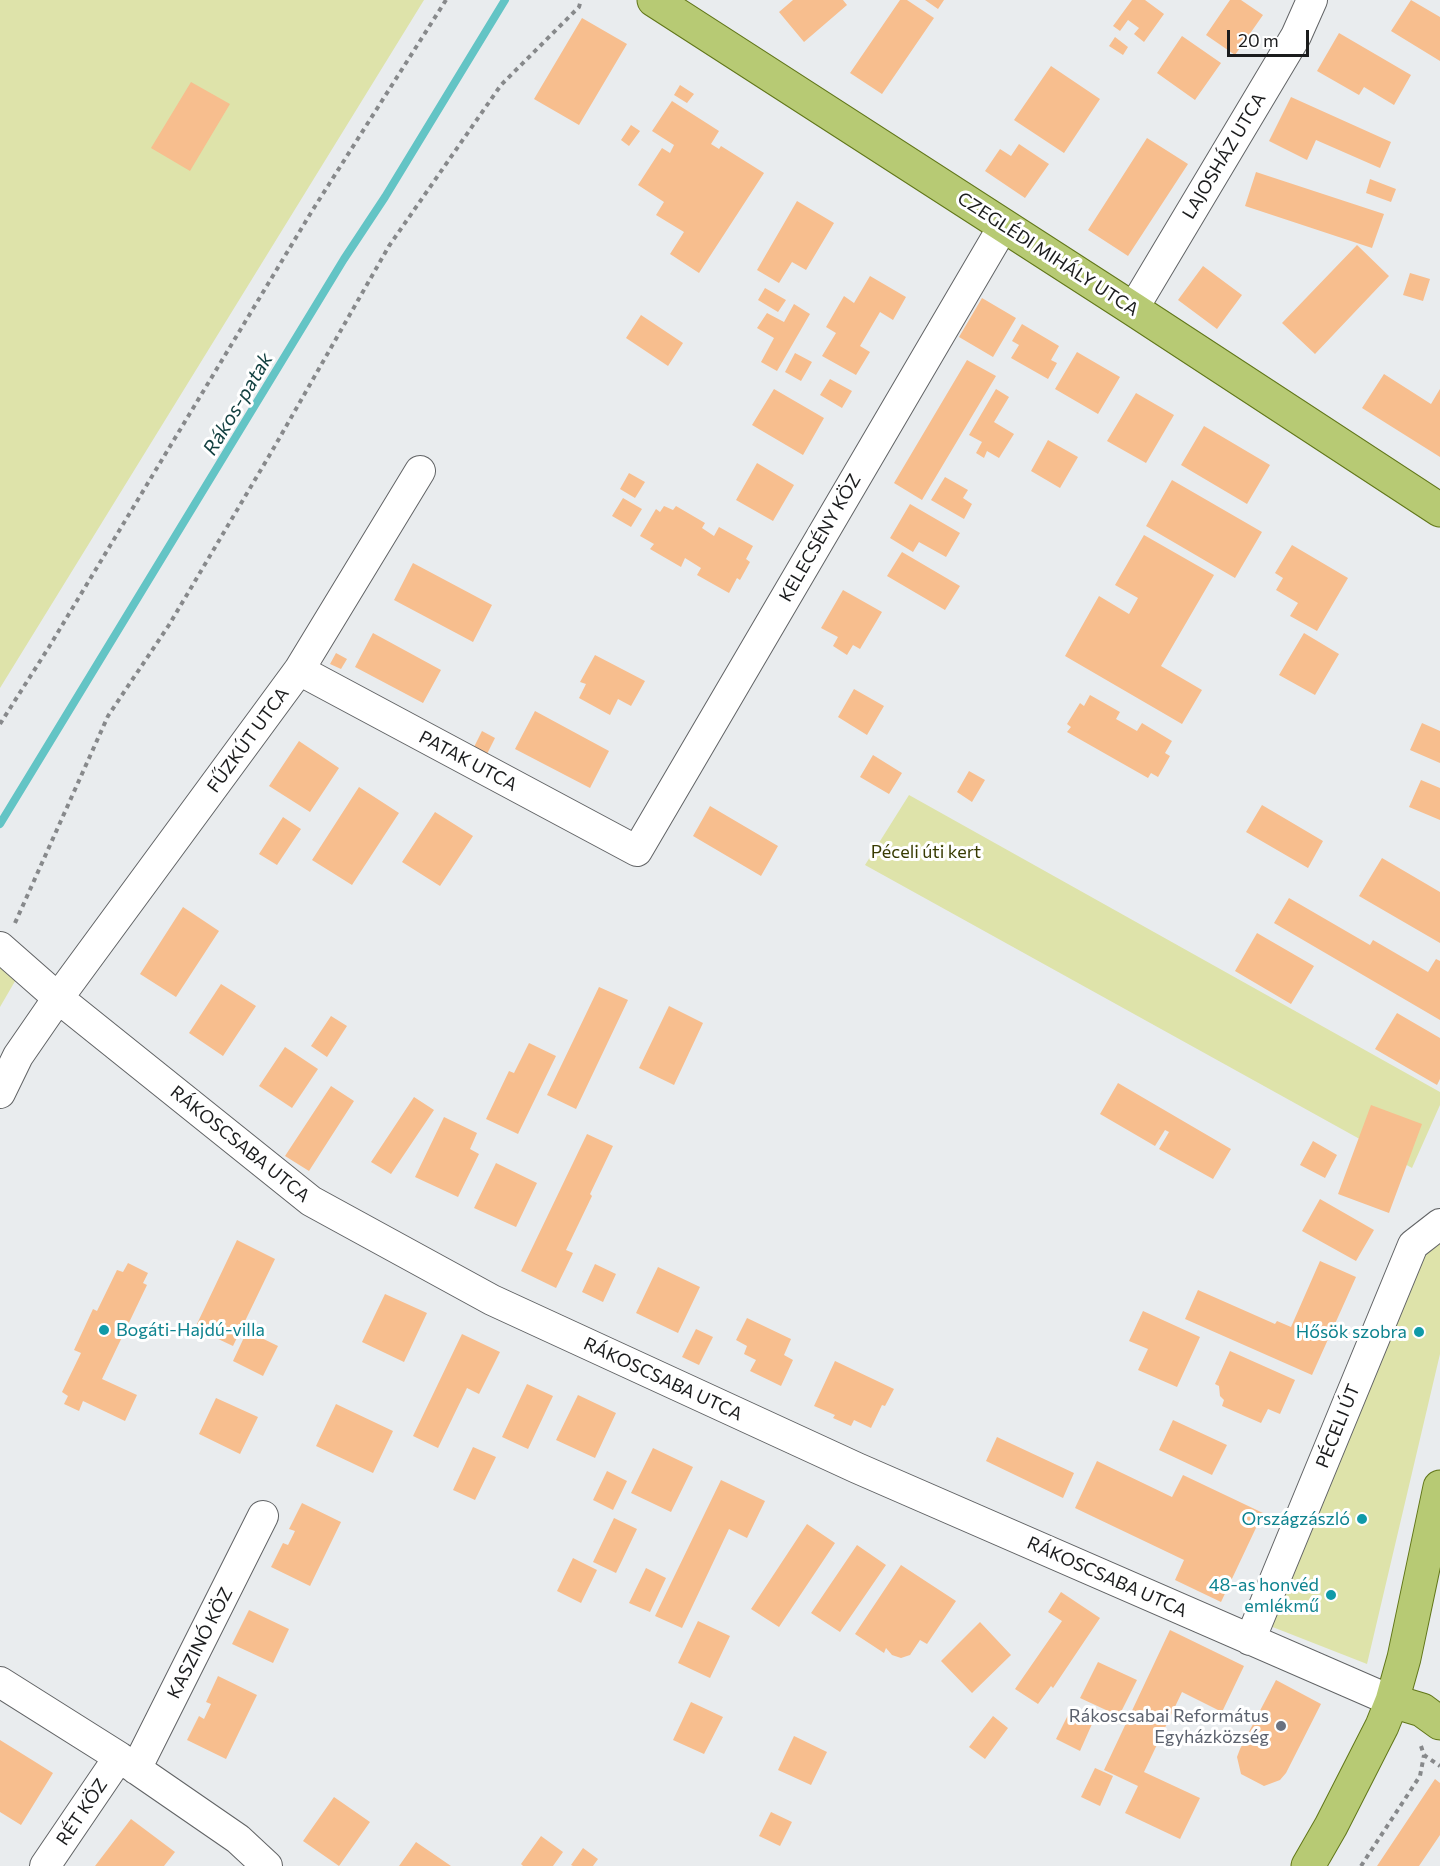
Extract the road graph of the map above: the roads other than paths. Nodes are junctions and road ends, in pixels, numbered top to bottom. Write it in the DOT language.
graph roads {
  1 [pos="654,0"];
  2 [pos="1312,0"];
  3 [pos="1004,225"];
  4 [pos="1133,309"];
  5 [pos="420,471"];
  6 [pos="1440,510"];
  7 [pos="299,670"];
  8 [pos="637,851"];
  9 [pos="1,948"];
  10 [pos="58,998"];
  11 [pos="0,1093"];
  12 [pos="1440,1224"];
  13 [pos="1440,1487"];
  14 [pos="263,1516"];
  15 [pos="1250,1640"];
  16 [pos="0,1682"];
  17 [pos="1392,1701"];
  18 [pos="1430,1733"];
  19 [pos="127,1763"];
  20 [pos="45,1866"];
  21 [pos="267,1866"];
  22 [pos="1308,1866"];
  1 -- 3 [label="main road, CZEGLÉDI MIHÁLY UTCA"];
  2 -- 4 [label="street, LAJOSHÁZ UTCA"];
  3 -- 4 [label="main road, CZEGLÉDI MIHÁLY UTCA"];
  3 -- 8 [label="street, KELECSÉNY KÖZ"];
  4 -- 6 [label="main road, CZEGLÉDI MIHÁLY UTCA"];
  5 -- 7 [label="street, FŰZKÚT UTCA"];
  7 -- 8 [label="street, PATAK UTCA"];
  7 -- 10 [label="street, FŰZKÚT UTCA"];
  9 -- 10 [label="street, RÁKOSCSABA UTCA"];
  10 -- 11 [label="street"];
  10 -- 15 [label="street, RÁKOSCSABA UTCA"];
  12 -- 15 [label="street, PÉCELI ÚT"];
  13 -- 17 [label="main road"];
  14 -- 19 [label="street, KASZINÓ KÖZ"];
  15 -- 17 [label="street, RÁKOSCSABA UTCA"];
  16 -- 19 [label="street"];
  17 -- 18 [label="main road"];
  17 -- 22 [label="main road"];
  19 -- 20 [label="street, RÉT KÖZ"];
  19 -- 21 [label="street"];
}
